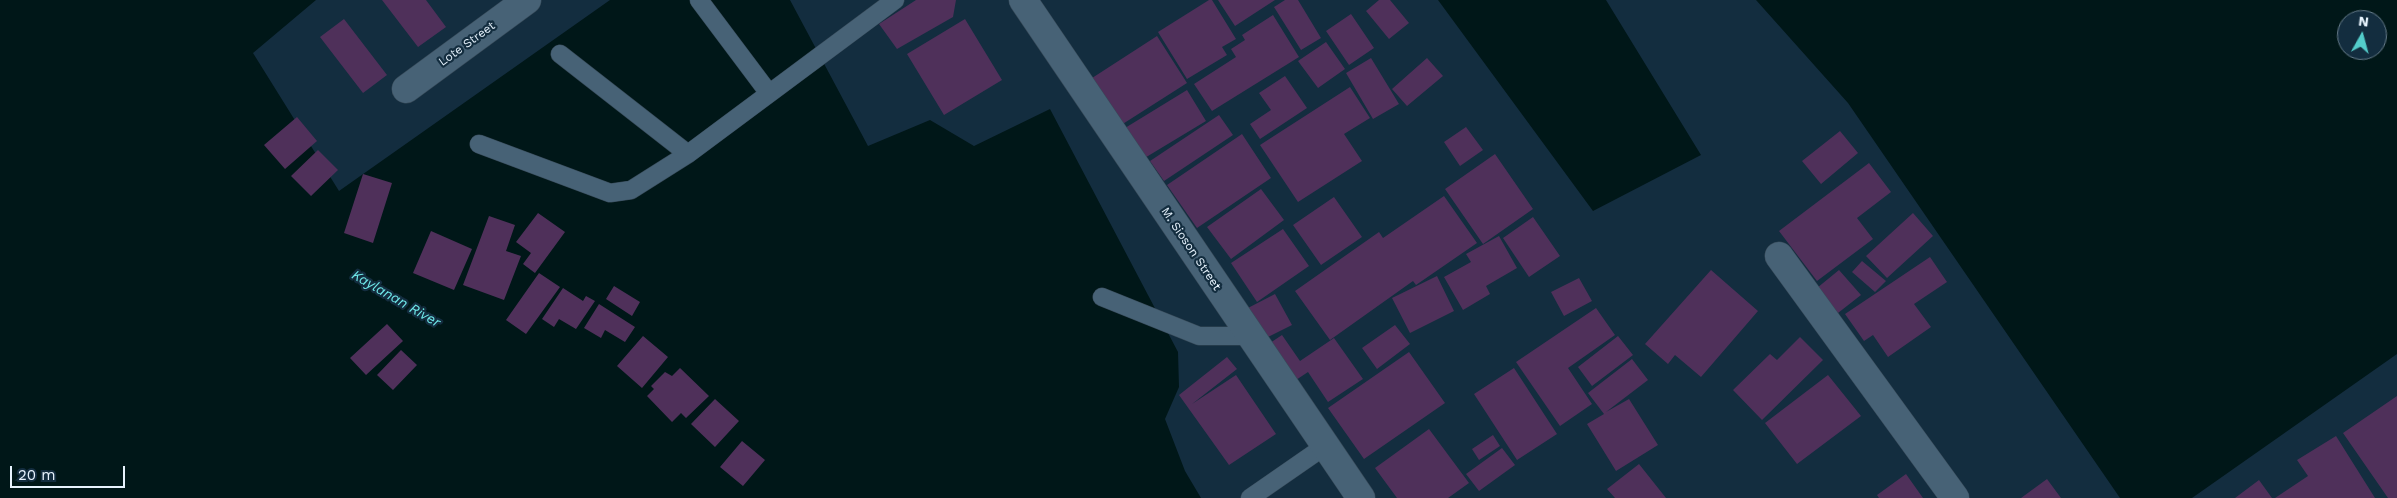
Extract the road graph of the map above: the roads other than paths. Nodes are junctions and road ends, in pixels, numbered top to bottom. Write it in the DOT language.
graph roads {
  1 [pos="527,0"];
  2 [pos="699,0"];
  3 [pos="895,0"];
  4 [pos="1023,0"];
  5 [pos="560,54"];
  6 [pos="406,89"];
  7 [pos="768,92"];
  8 [pos="479,144"];
  9 [pos="688,154"];
  10 [pos="1779,256"];
  11 [pos="1102,298"];
  12 [pos="1250,336"];
  13 [pos="1325,446"];
  14 [pos="1250,498"];
  15 [pos="1361,498"];
  16 [pos="1955,498"];
  1 -- 6 [label="street, Lote Street"];
  2 -- 7 [label="lane"];
  3 -- 7 [label="lane"];
  4 -- 12 [label="street, M. Sioson Street"];
  5 -- 9 [label="lane"];
  7 -- 9 [label="lane"];
  8 -- 9 [label="lane"];
  10 -- 16 [label="street"];
  11 -- 12 [label="lane"];
  12 -- 13 [label="street, M. Sioson Street"];
  13 -- 14 [label="lane"];
  13 -- 15 [label="street, M. Sioson Street"];
}
